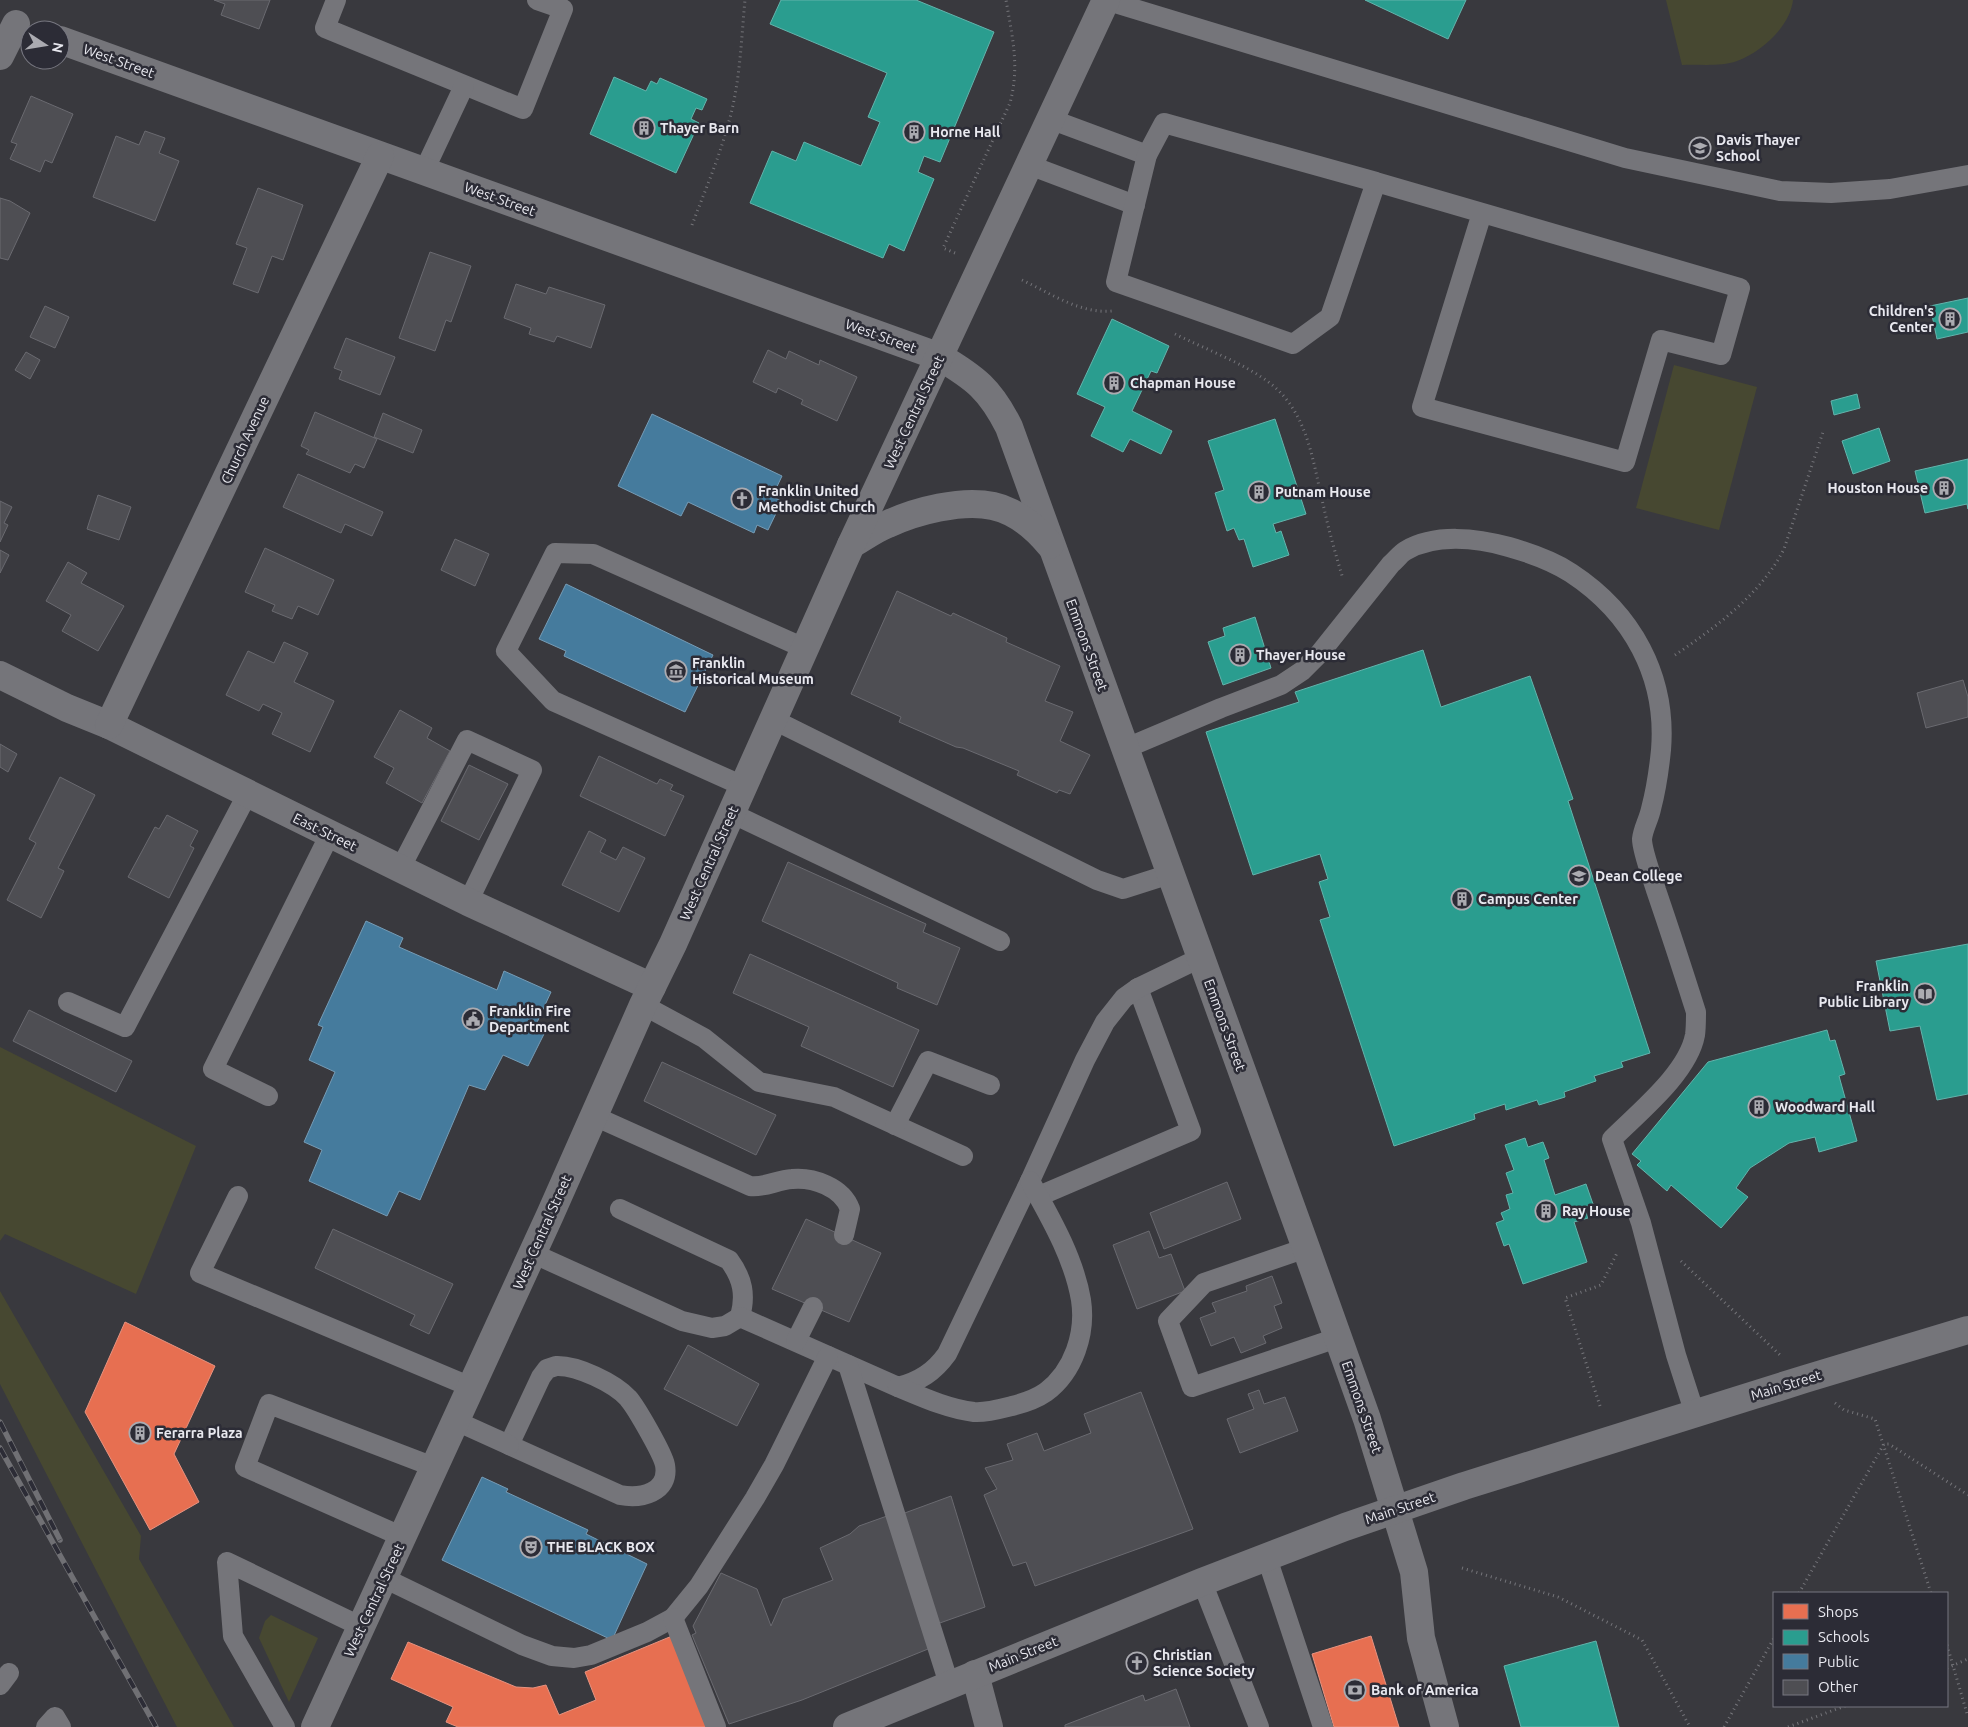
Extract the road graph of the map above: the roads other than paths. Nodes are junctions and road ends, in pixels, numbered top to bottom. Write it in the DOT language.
graph roads {
  1 [pos="336,0"];
  2 [pos="537,0"];
  3 [pos="1105,0"];
  4 [pos="16,24"];
  5 [pos="70,44"];
  6 [pos="0,56"];
  7 [pos="464,86"];
  8 [pos="1050,119"];
  9 [pos="1148,155"];
  10 [pos="380,156"];
  11 [pos="1029,164"];
  12 [pos="424,171"];
  13 [pos="1968,175"];
  14 [pos="1376,182"];
  15 [pos="1134,205"];
  16 [pos="1482,213"];
  17 [pos="940,357"];
  18 [pos="851,545"];
  19 [pos="1052,547"];
  20 [pos="804,648"];
  21 [pos="0,675"];
  22 [pos="772,720"];
  23 [pos="109,725"];
  24 [pos="1124,749"];
  25 [pos="743,786"];
  26 [pos="248,793"];
  27 [pos="731,813"];
  28 [pos="330,834"];
  29 [pos="400,868"];
  30 [pos="1170,874"];
  31 [pos="468,902"];
  32 [pos="1000,941"];
  33 [pos="1200,958"];
  34 [pos="1138,988"];
  35 [pos="648,996"];
  36 [pos="68,1002"];
  37 [pos="990,1085"];
  38 [pos="268,1096"];
  39 [pos="594,1116"];
  40 [pos="895,1125"];
  41 [pos="963,1156"];
  42 [pos="1034,1188"];
  43 [pos="238,1196"];
  44 [pos="620,1209"];
  45 [pos="844,1235"];
  46 [pos="1306,1248"];
  47 [pos="532,1253"];
  48 [pos="813,1307"];
  49 [pos="740,1317"];
  50 [pos="1968,1330"];
  51 [pos="1337,1338"];
  52 [pos="796,1342"];
  53 [pos="828,1356"];
  54 [pos="848,1365"];
  55 [pos="471,1387"];
  56 [pos="898,1387"];
  57 [pos="1695,1414"];
  58 [pos="456,1421"];
  59 [pos="509,1445"];
  60 [pos="434,1467"];
  61 [pos="1395,1510"];
  62 [pos="403,1537"];
  63 [pos="1267,1558"];
  64 [pos="384,1578"];
  65 [pos="1202,1582"];
  66 [pos="673,1618"];
  67 [pos="362,1627"];
  68 [pos="975,1674"];
  69 [pos="949,1684"];
  70 [pos="46,1727"];
  71 [pos="61,1727"];
  72 [pos="285,1727"];
  73 [pos="315,1727"];
  74 [pos="716,1727"];
  75 [pos="847,1727"];
  76 [pos="989,1727"];
  77 [pos="1259,1727"];
  78 [pos="1324,1727"];
  79 [pos="1445,1727"];
  1 -- 7 [label="lane"];
  2 -- 7 [label="lane"];
  3 -- 8 [label="main road, West Central Street"];
  3 -- 13 [label="lane"];
  4 -- 6 [label="main road"];
  5 -- 10 [label="main road, West Street"];
  7 -- 12 [label="lane"];
  8 -- 9 [label="lane"];
  8 -- 11 [label="main road, West Central Street"];
  9 -- 14 [label="lane"];
  9 -- 15 [label="lane"];
  10 -- 12 [label="main road, West Street"];
  10 -- 23 [label="main road, Church Avenue"];
  11 -- 15 [label="lane"];
  11 -- 17 [label="main road, West Central Street"];
  12 -- 17 [label="main road, West Street"];
  14 -- 15 [label="lane"];
  14 -- 16 [label="lane"];
  16 -- 16 [label="lane"];
  17 -- 18 [label="main road, West Central Street"];
  17 -- 19 [label="main road, Emmons Street"];
  18 -- 19 [label="main road"];
  18 -- 20 [label="main road, West Central Street"];
  19 -- 24 [label="main road, Emmons Street"];
  20 -- 22 [label="main road, West Central Street"];
  20 -- 25 [label="lane"];
  21 -- 23 [label="main road, East Street"];
  22 -- 25 [label="main road, West Central Street"];
  22 -- 30 [label="lane"];
  23 -- 26 [label="main road, East Street"];
  24 -- 30 [label="main road, Emmons Street"];
  24 -- 57 [label="lane"];
  25 -- 27 [label="main road, West Central Street"];
  26 -- 28 [label="main road, East Street"];
  26 -- 36 [label="lane"];
  27 -- 32 [label="lane"];
  27 -- 35 [label="main road, West Central Street"];
  28 -- 29 [label="main road, East Street"];
  28 -- 38 [label="lane"];
  29 -- 31 [label="main road, East Street"];
  29 -- 31 [label="lane"];
  30 -- 33 [label="main road, Emmons Street"];
  31 -- 35 [label="main road, East Street"];
  33 -- 34 [label="lane"];
  33 -- 46 [label="main road, Emmons Street"];
  34 -- 42 [label="lane"];
  34 -- 42 [label="lane"];
  35 -- 39 [label="main road, West Central Street"];
  35 -- 40 [label="lane"];
  37 -- 40 [label="lane"];
  39 -- 45 [label="lane"];
  39 -- 47 [label="main road, West Central Street"];
  40 -- 41 [label="lane"];
  42 -- 56 [label="lane"];
  42 -- 56 [label="lane"];
  43 -- 55 [label="lane"];
  44 -- 49 [label="lane"];
  46 -- 51 [label="main road, Emmons Street"];
  46 -- 51 [label="lane"];
  47 -- 49 [label="lane"];
  47 -- 55 [label="main road, West Central Street"];
  48 -- 52 [label="lane"];
  49 -- 52 [label="lane"];
  50 -- 57 [label="main road, Main Street"];
  51 -- 61 [label="main road, Emmons Street"];
  52 -- 53 [label="lane"];
  53 -- 54 [label="lane"];
  53 -- 66 [label="lane"];
  54 -- 56 [label="lane"];
  54 -- 69 [label="lane"];
  55 -- 58 [label="main road, West Central Street"];
  57 -- 61 [label="main road, Main Street"];
  58 -- 59 [label="lane"];
  58 -- 60 [label="main road, West Central Street"];
  59 -- 59 [label="lane"];
  60 -- 62 [label="main road, West Central Street"];
  60 -- 62 [label="lane"];
  61 -- 63 [label="main road, Main Street"];
  61 -- 79 [label="main road, Emmons Street"];
  62 -- 64 [label="main road, West Central Street"];
  63 -- 65 [label="main road, Main Street"];
  63 -- 78 [label="lane"];
  64 -- 66 [label="lane"];
  64 -- 67 [label="main road, West Central Street"];
  65 -- 68 [label="main road, Main Street"];
  65 -- 77 [label="lane"];
  66 -- 74 [label="lane"];
  67 -- 72 [label="lane"];
  67 -- 73 [label="main road, West Central Street"];
  68 -- 69 [label="main road, Main Street"];
  68 -- 76 [label="main road"];
  69 -- 75 [label="main road, Main Street"];
  70 -- 71 [label="lane"];
}
